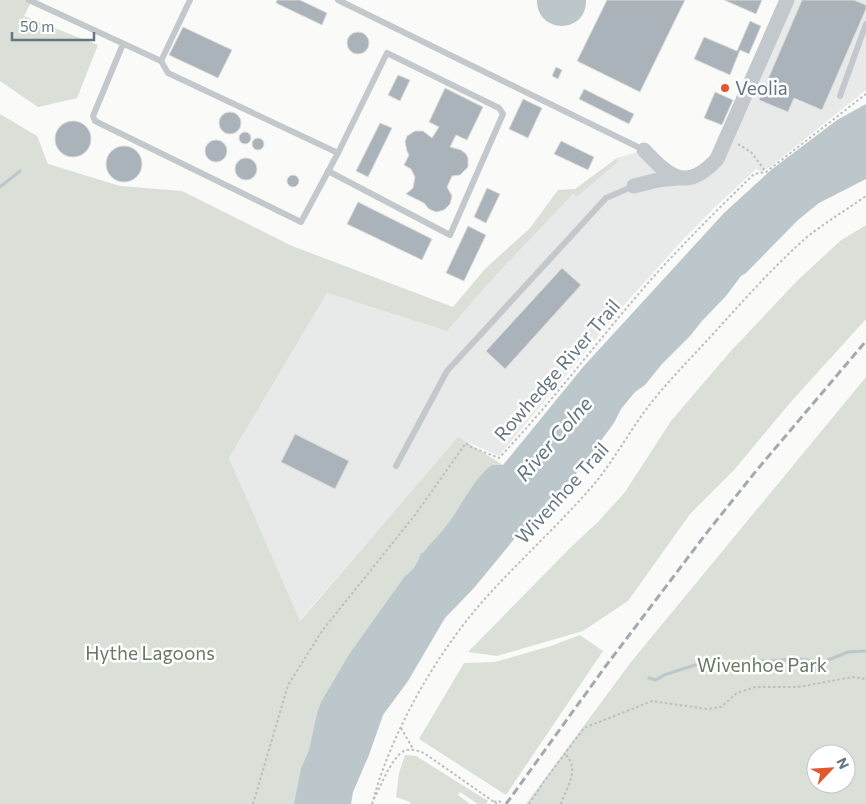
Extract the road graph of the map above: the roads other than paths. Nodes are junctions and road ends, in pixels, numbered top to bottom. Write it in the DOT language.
graph roads {
  1 [pos="29,0"];
  2 [pos="190,0"];
  3 [pos="338,0"];
  4 [pos="787,0"];
  5 [pos="866,24"];
  6 [pos="124,44"];
  7 [pos="161,61"];
  8 [pos="840,96"];
  9 [pos="644,150"];
  10 [pos="338,152"];
  11 [pos="328,171"];
  12 [pos="677,178"];
  13 [pos="634,186"];
  14 [pos="396,466"];
  1 -- 6 [label="lane"];
  2 -- 7 [label="lane"];
  3 -- 9 [label="lane"];
  4 -- 12 [label="street"];
  5 -- 8 [label="lane"];
  6 -- 7 [label="lane"];
  6 -- 11 [label="lane"];
  7 -- 10 [label="lane"];
  9 -- 12 [label="street"];
  10 -- 11 [label="lane"];
  10 -- 11 [label="lane"];
  12 -- 13 [label="street"];
  13 -- 14 [label="lane"];
}
